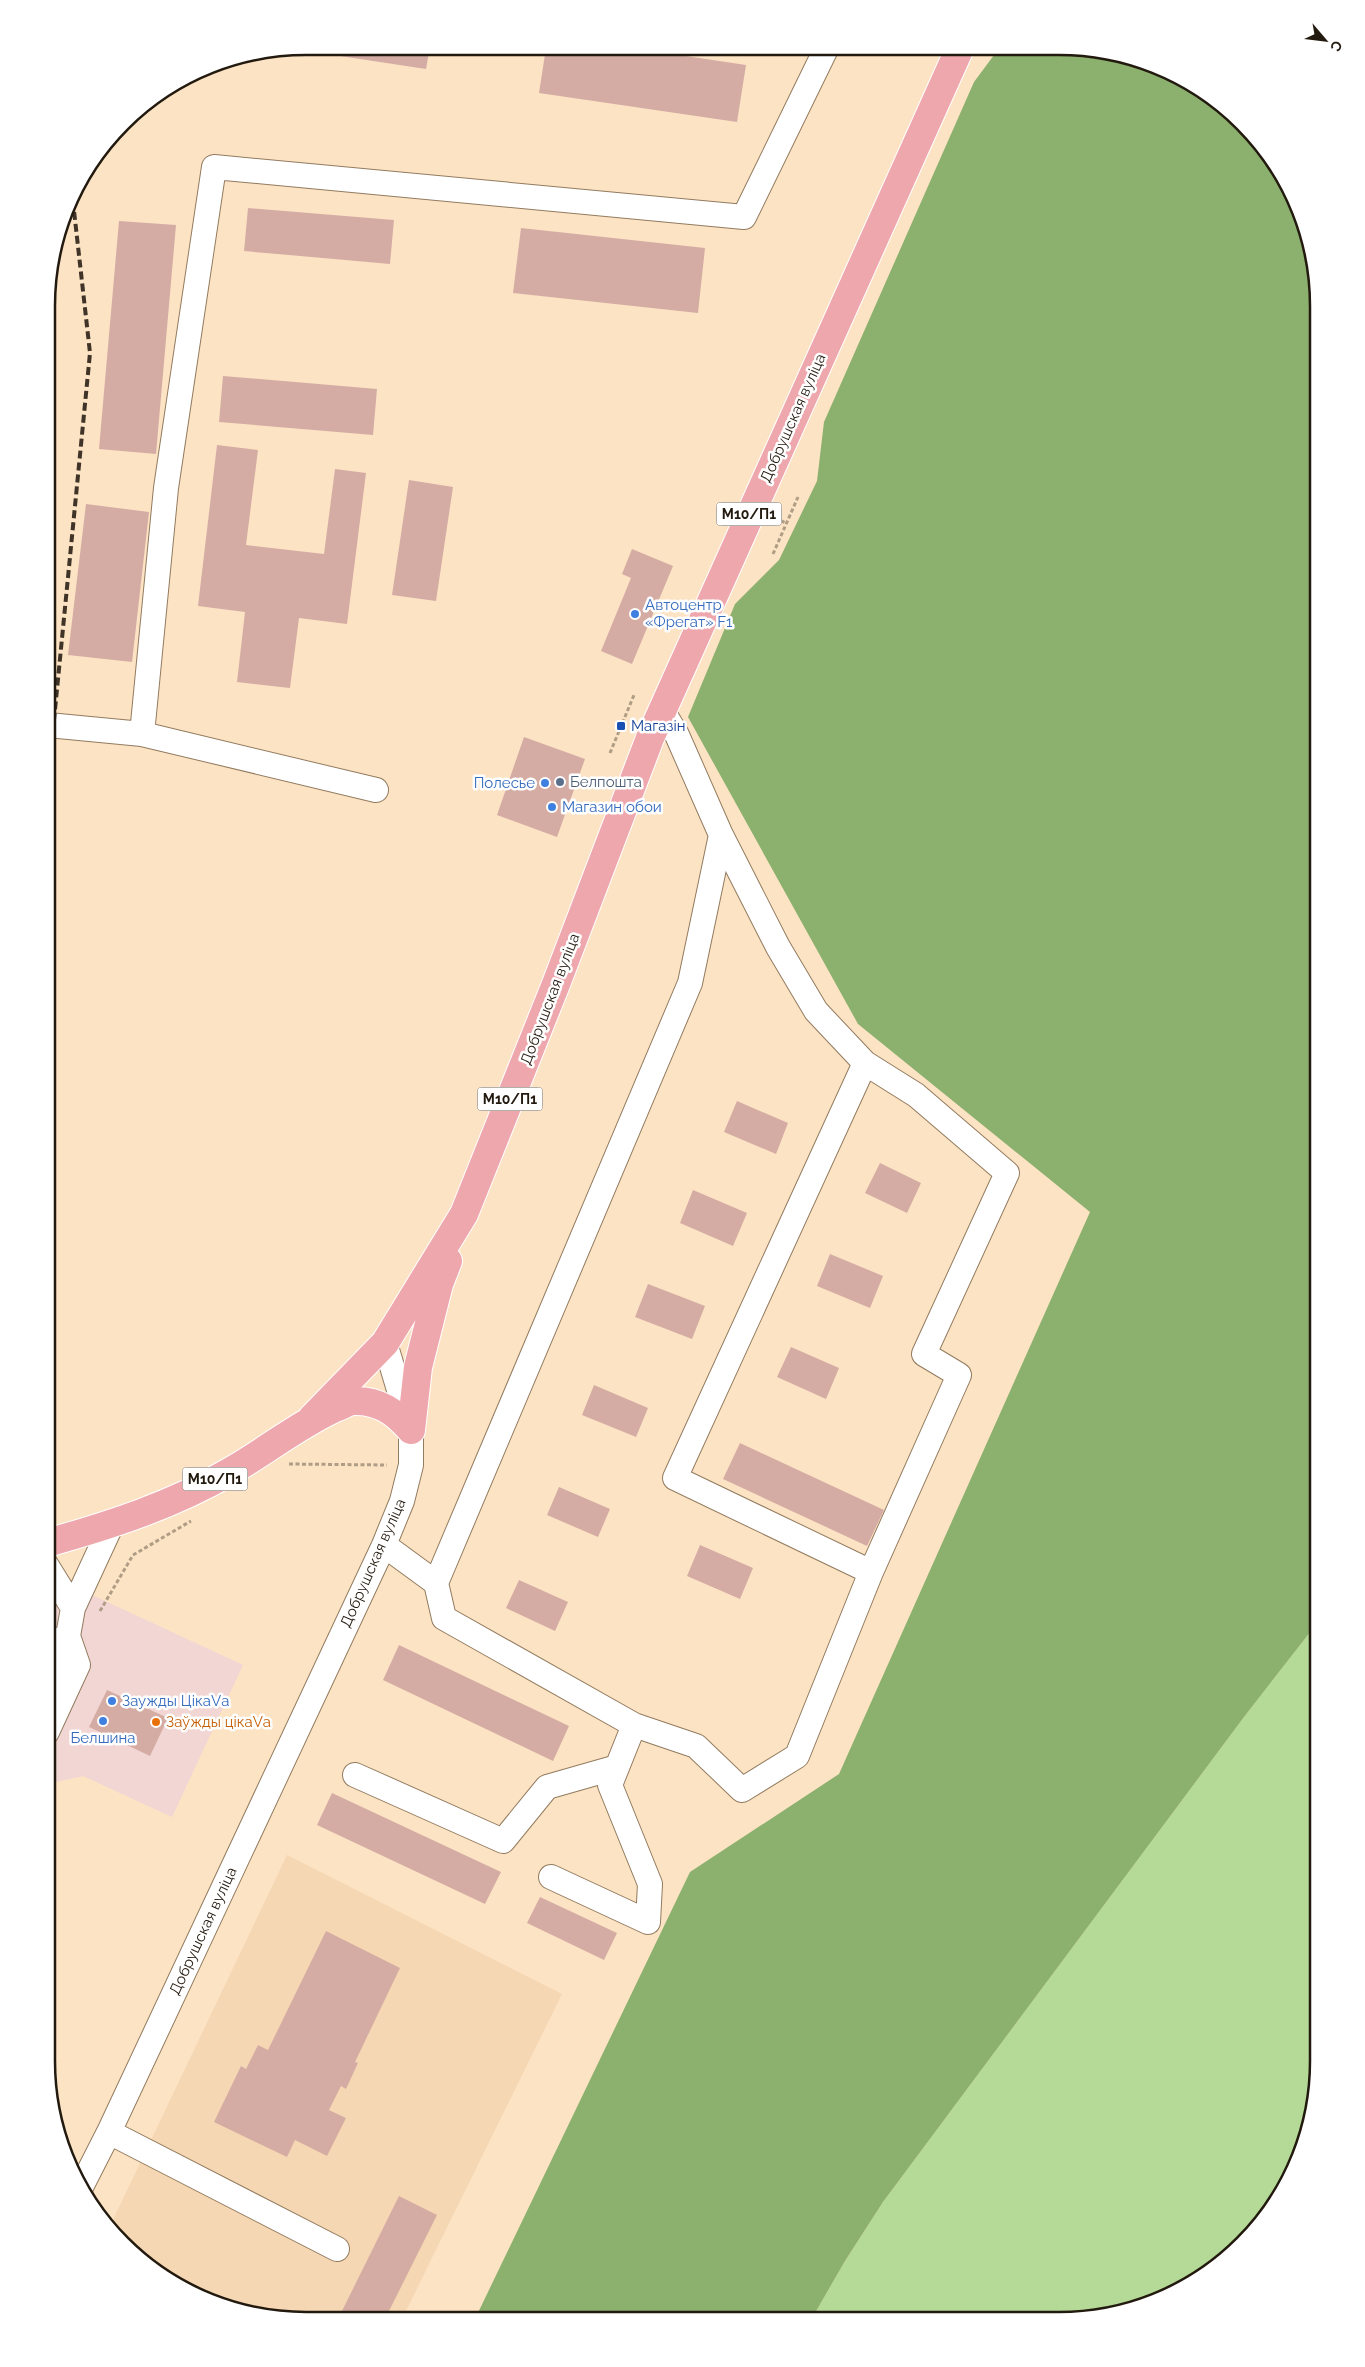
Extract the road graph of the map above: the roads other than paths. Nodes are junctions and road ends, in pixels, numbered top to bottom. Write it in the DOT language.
graph roads {
  1 [pos="824,55"];
  2 [pos="957,55"];
  3 [pos="662,710"];
  4 [pos="55,726"];
  5 [pos="142,734"];
  6 [pos="376,790"];
  7 [pos="721,835"];
  8 [pos="865,1063"];
  9 [pos="464,1214"];
  10 [pos="385,1343"];
  11 [pos="312,1418"];
  12 [pos="411,1430"];
  13 [pos="111,1526"];
  14 [pos="55,1541"];
  15 [pos="384,1545"];
  16 [pos="871,1572"];
  17 [pos="55,1579"];
  18 [pos="436,1583"];
  19 [pos="73,1608"];
  20 [pos="68,1636"];
  21 [pos="55,1643"];
  22 [pos="55,1665"];
  23 [pos="55,1715"];
  24 [pos="634,1725"];
  25 [pos="617,1767"];
  26 [pos="355,1775"];
  27 [pos="551,1877"];
  28 [pos="109,2132"];
  29 [pos="85,2179"];
  30 [pos="338,2248"];
  1 -- 5 [label="street"];
  2 -- 3 [label="main road, Добрушская вуліца / М10/П1"];
  3 -- 7 [label="street"];
  3 -- 9 [label="main road, Добрушская вуліца / М10/П1"];
  4 -- 5 [label="street"];
  5 -- 6 [label="street"];
  7 -- 8 [label="street"];
  7 -- 18 [label="street"];
  8 -- 16 [label="street"];
  8 -- 16 [label="street"];
  9 -- 10 [label="main road, Добрушская вуліца / М10/П1"];
  9 -- 12 [label="main road"];
  10 -- 11 [label="main road, М10/П1"];
  10 -- 12 [label="street, Добрушская вуліца"];
  11 -- 12 [label="main road"];
  11 -- 13 [label="main road, М10/П1"];
  12 -- 15 [label="street, Добрушская вуліца"];
  13 -- 14 [label="main road, М10/П1"];
  13 -- 19 [label="street"];
  15 -- 18 [label="street"];
  15 -- 28 [label="street, Добрушская вуліца"];
  16 -- 24 [label="street"];
  17 -- 19 [label="street"];
  18 -- 24 [label="street"];
  19 -- 20 [label="street"];
  20 -- 21 [label="street"];
  20 -- 22 [label="street"];
  20 -- 23 [label="street"];
  24 -- 25 [label="street"];
  25 -- 26 [label="street"];
  25 -- 27 [label="street"];
  28 -- 29 [label="street, Добрушская вуліца"];
  28 -- 30 [label="street"];
}
